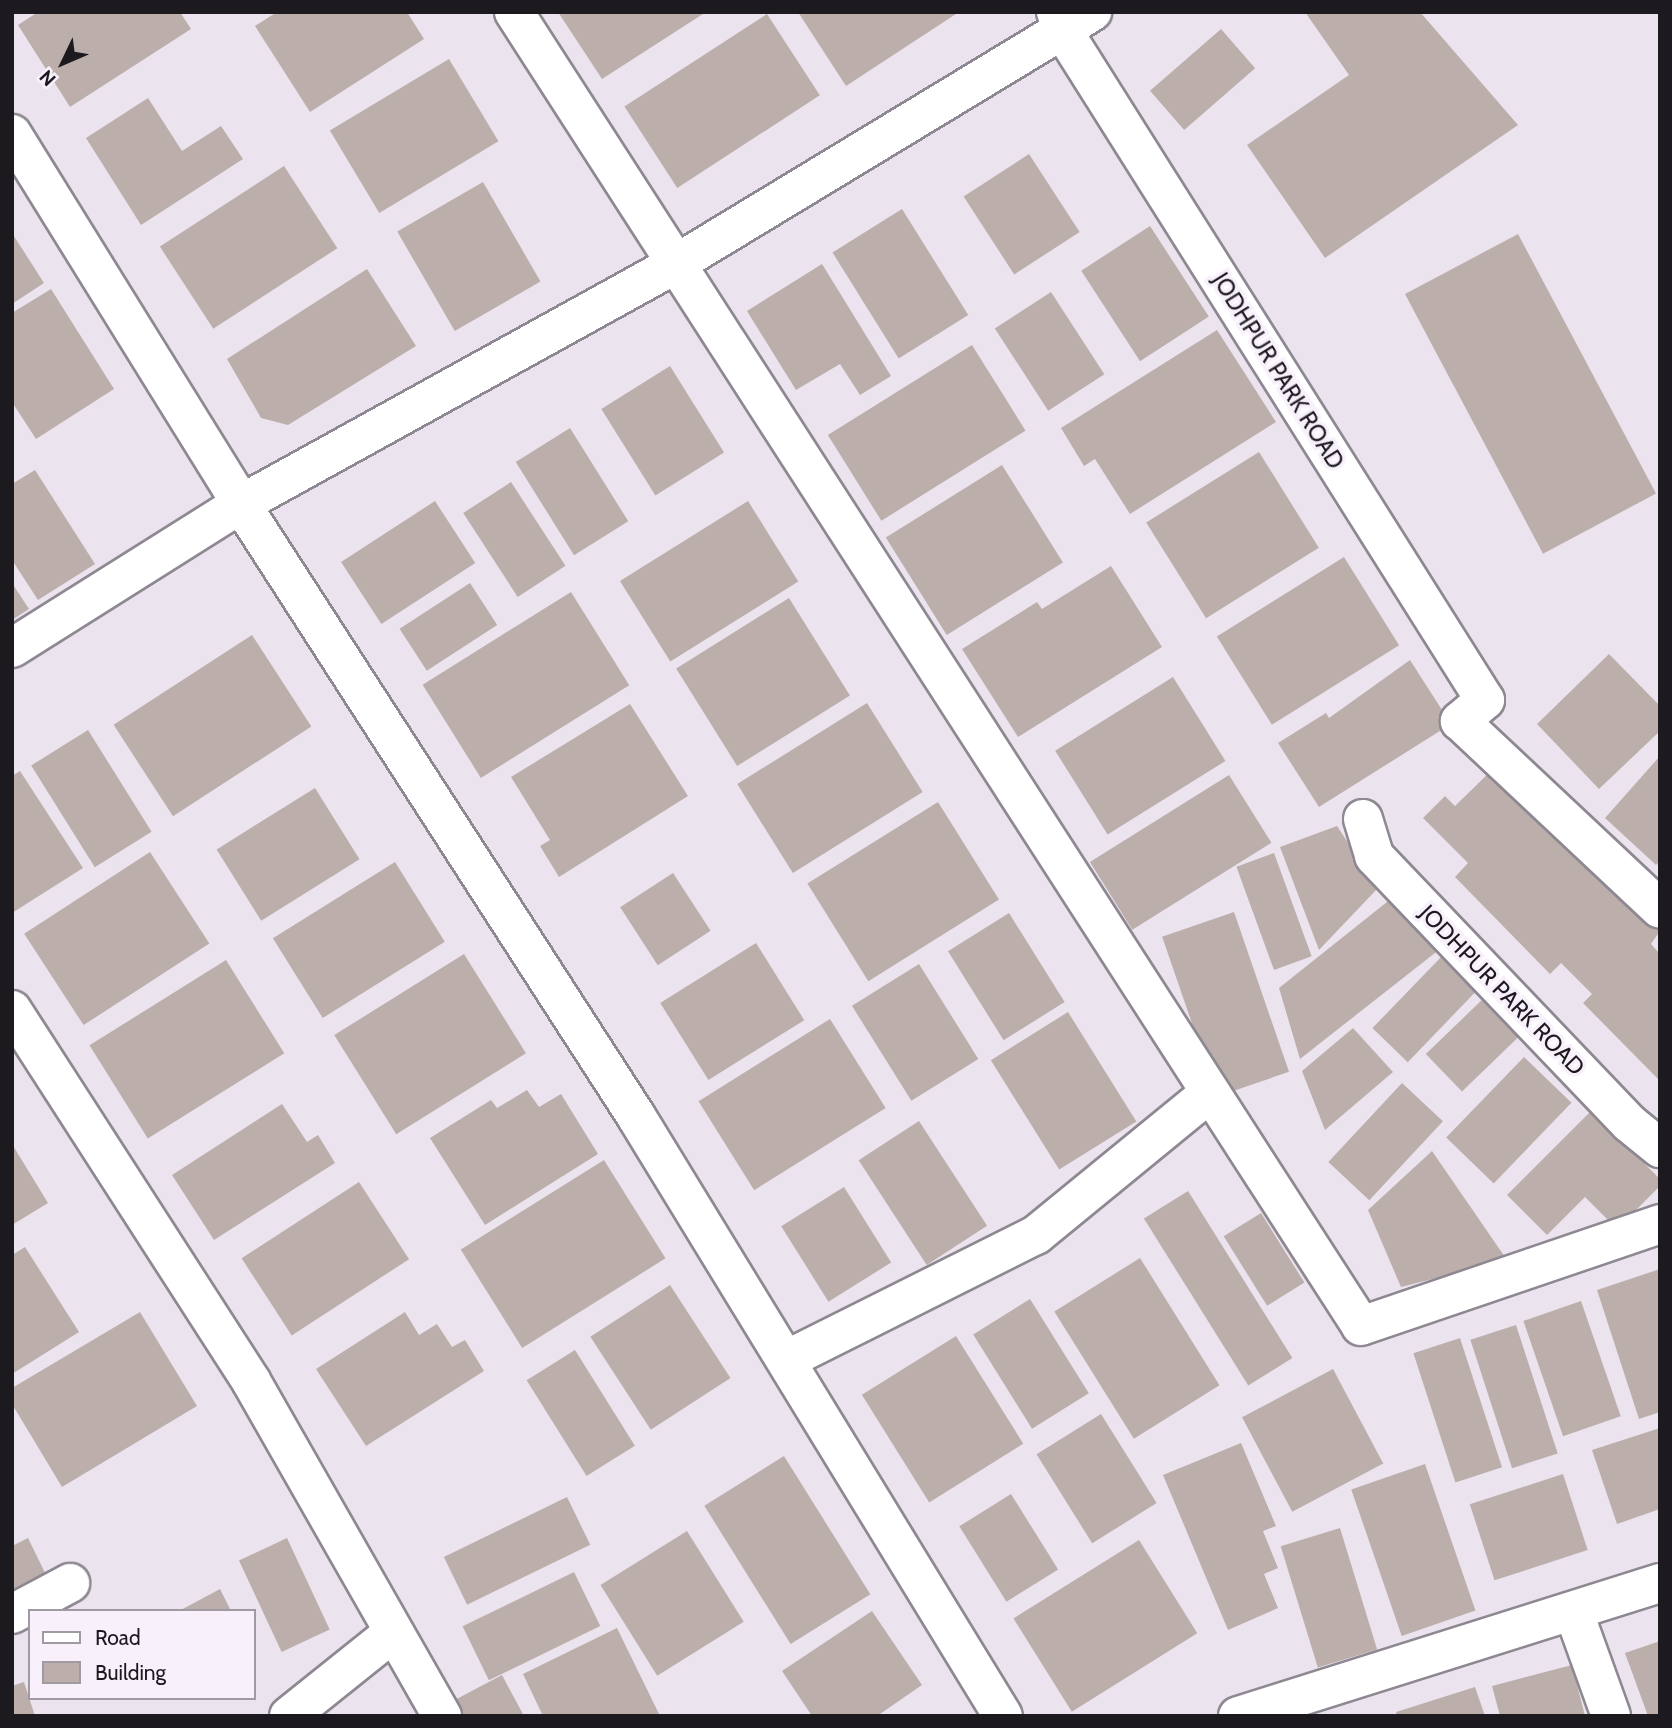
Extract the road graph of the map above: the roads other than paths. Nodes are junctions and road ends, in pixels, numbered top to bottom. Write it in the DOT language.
graph roads {
  1 [pos="514,12"];
  2 [pos="1070,18"];
  3 [pos="12,134"];
  4 [pos="674,265"];
  5 [pos="241,504"];
  6 [pos="12,648"];
  7 [pos="1363,819"];
  8 [pos="1660,909"];
  9 [pos="12,1010"];
  10 [pos="1208,1094"];
  11 [pos="1660,1149"];
  12 [pos="1660,1224"];
  13 [pos="786,1360"];
  14 [pos="70,1583"];
  15 [pos="1660,1583"];
  16 [pos="1574,1613"];
  17 [pos="12,1614"];
  18 [pos="394,1632"];
  19 [pos="289,1716"];
  20 [pos="442,1716"];
  21 [pos="1003,1716"];
  22 [pos="1238,1716"];
  23 [pos="1611,1716"];
  1 -- 4 [label="street"];
  2 -- 4 [label="street"];
  2 -- 8 [label="street, JODHPUR PARK ROAD"];
  3 -- 5 [label="street"];
  4 -- 5 [label="street"];
  4 -- 10 [label="street"];
  5 -- 6 [label="street"];
  5 -- 13 [label="street"];
  7 -- 11 [label="street, JODHPUR PARK ROAD"];
  9 -- 18 [label="street"];
  10 -- 12 [label="street"];
  10 -- 13 [label="street"];
  13 -- 21 [label="street"];
  14 -- 17 [label="street"];
  15 -- 16 [label="street"];
  16 -- 22 [label="street"];
  16 -- 23 [label="street"];
  18 -- 19 [label="street"];
  18 -- 20 [label="street"];
}
